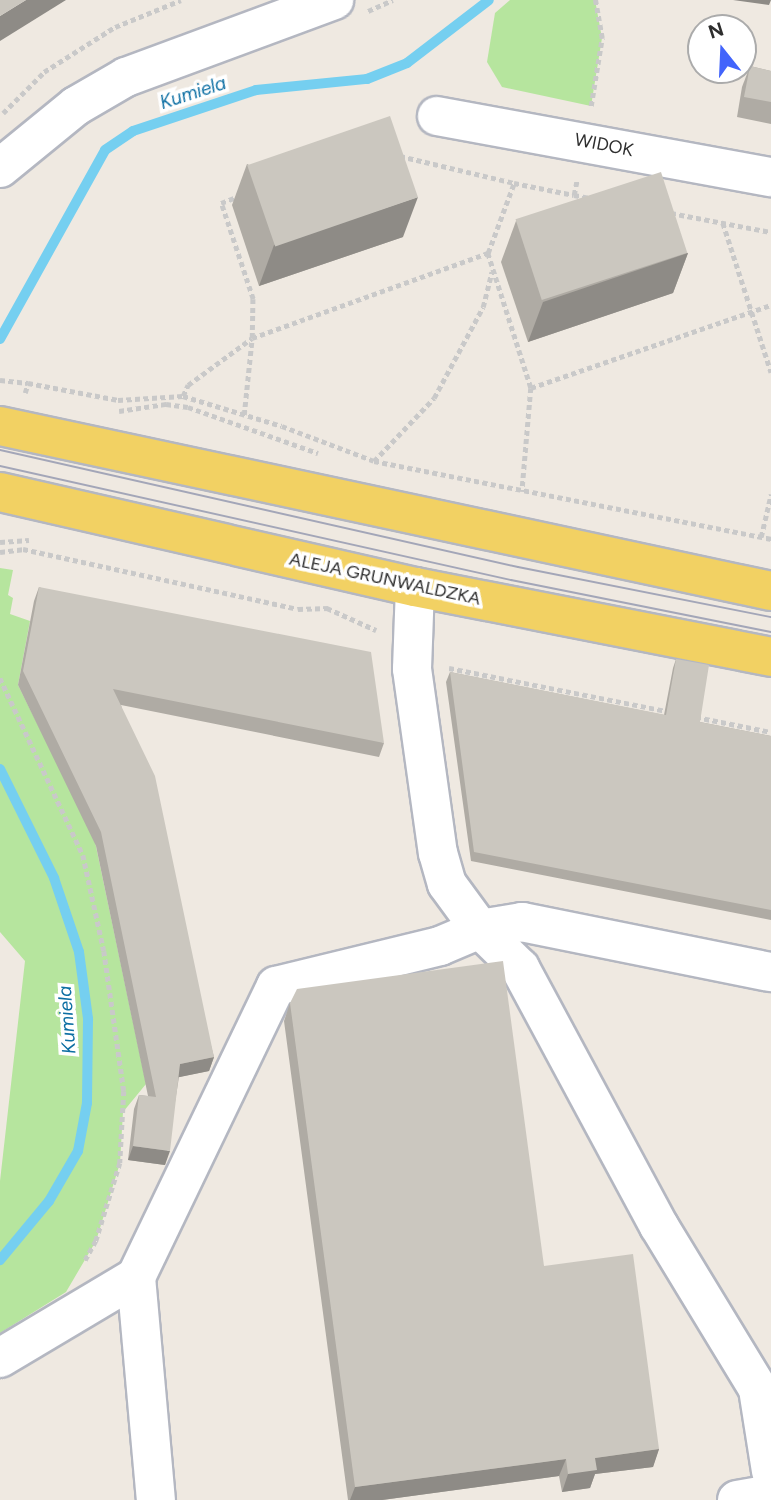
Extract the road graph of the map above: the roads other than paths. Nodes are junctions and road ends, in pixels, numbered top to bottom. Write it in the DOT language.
graph roads {
  1 [pos="334,0"];
  2 [pos="437,116"];
  3 [pos="0,167"];
  4 [pos="771,177"];
  5 [pos="7,410"];
  6 [pos="0,492"];
  7 [pos="415,587"];
  8 [pos="771,591"];
  9 [pos="771,657"];
  10 [pos="480,929"];
  11 [pos="771,972"];
  12 [pos="136,1277"];
  13 [pos="0,1358"];
  14 [pos="771,1471"];
  15 [pos="771,1494"];
  16 [pos="156,1500"];
  17 [pos="737,1500"];
  1 -- 3 [label="street"];
  2 -- 4 [label="street, WIDOK"];
  5 -- 8 [label="main road"];
  6 -- 7 [label="main road, ALEJA GRUNWALDZKA"];
  7 -- 9 [label="main road, ALEJA GRUNWALDZKA"];
  7 -- 10 [label="street"];
  10 -- 11 [label="street"];
  10 -- 12 [label="street"];
  10 -- 14 [label="street"];
  12 -- 13 [label="street"];
  12 -- 16 [label="street"];
  15 -- 17 [label="street"];
}
